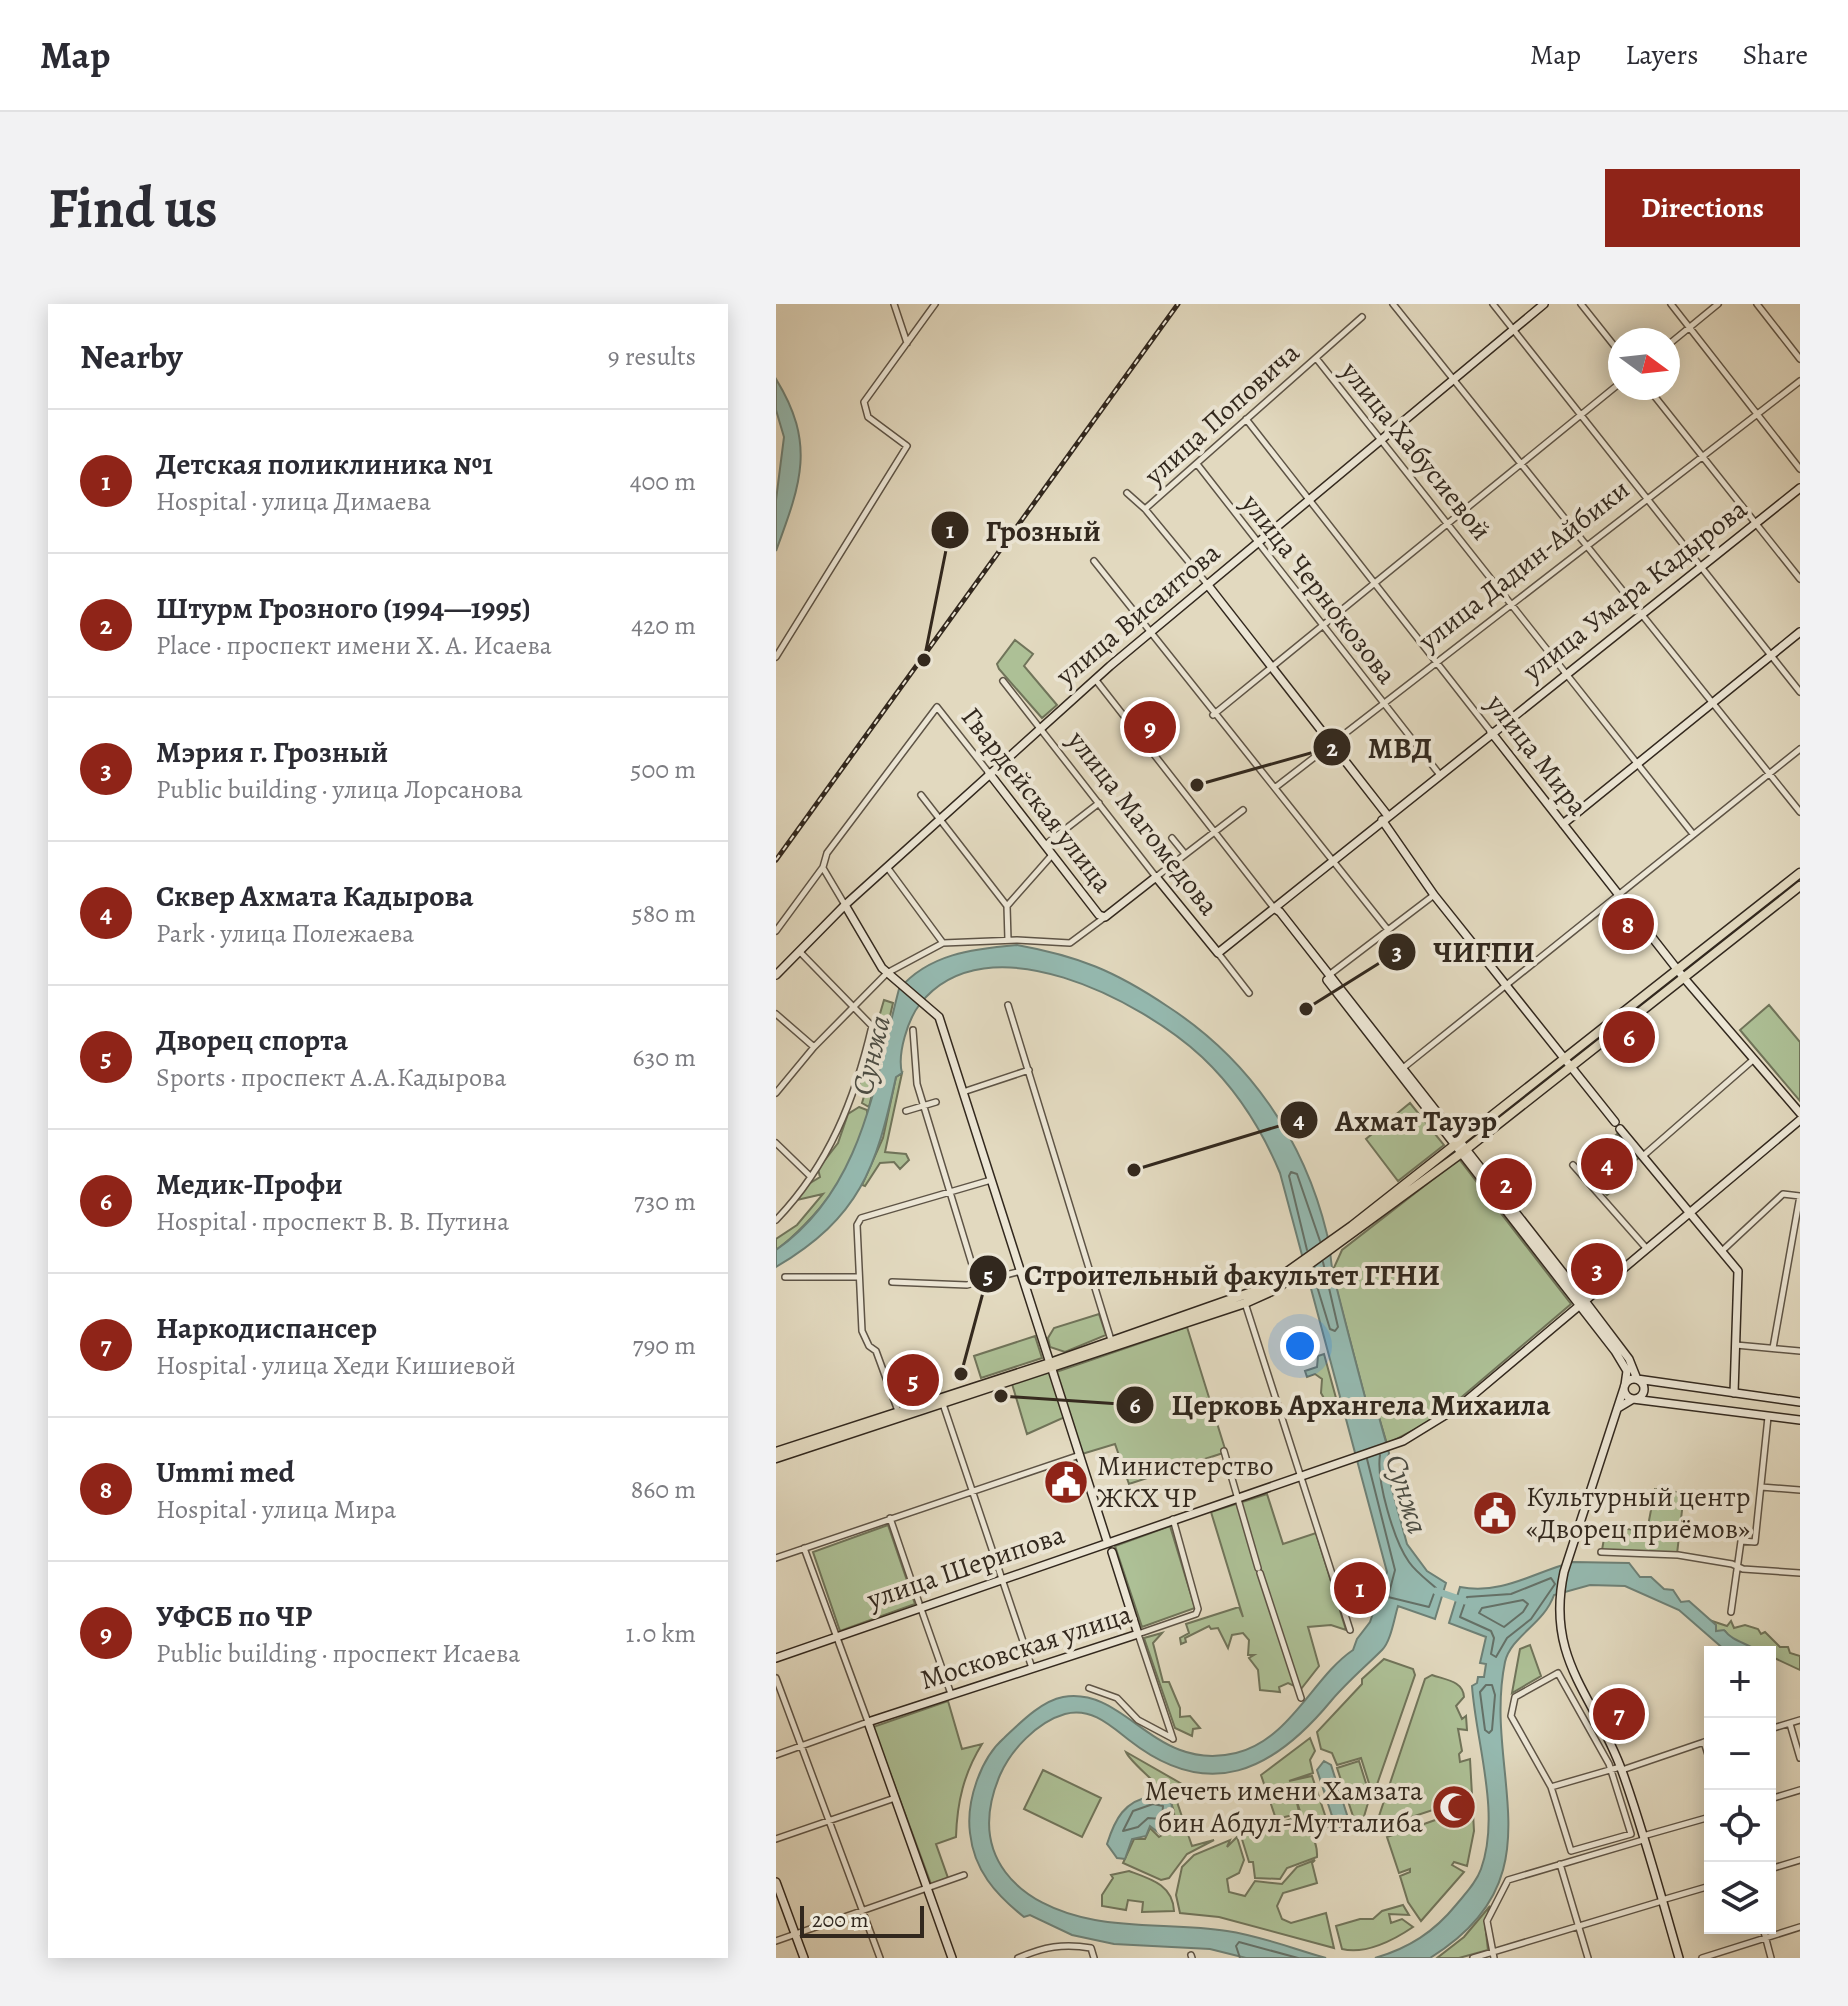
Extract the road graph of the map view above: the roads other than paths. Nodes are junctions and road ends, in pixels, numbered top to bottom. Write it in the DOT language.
graph roads {
  1 [pos="894,304"];
  2 [pos="935,304"];
  3 [pos="1393,304"];
  4 [pos="1493,304"];
  5 [pos="1544,304"];
  6 [pos="1581,304"];
  7 [pos="1671,304"];
  8 [pos="1718,304"];
  9 [pos="1757,304"];
  10 [pos="1362,317"];
  11 [pos="1689,328"];
  12 [pos="1514,329"];
  13 [pos="1680,335"];
  14 [pos="1608,338"];
  15 [pos="907,343"];
  16 [pos="1316,358"];
  17 [pos="1800,359"];
  18 [pos="1455,379"];
  19 [pos="1800,381"];
  20 [pos="1608,393"];
  21 [pos="1658,400"];
  22 [pos="1757,413"];
  23 [pos="1581,414"];
  24 [pos="1246,419"];
  25 [pos="1381,439"];
  26 [pos="1702,455"];
  27 [pos="1197,464"];
  28 [pos="1522,464"];
  29 [pos="1800,469"];
  30 [pos="1800,488"];
  31 [pos="1127,493"];
  32 [pos="1309,499"];
  33 [pos="1647,499"];
  34 [pos="1145,509"];
  35 [pos="1756,522"];
  36 [pos="1448,524"];
  37 [pos="1257,543"];
  38 [pos="1587,546"];
  39 [pos="1094,561"];
  40 [pos="1699,566"];
  41 [pos="1800,579"];
  42 [pos="1207,584"];
  43 [pos="1375,584"];
  44 [pos="1512,603"];
  45 [pos="1641,613"];
  46 [pos="1324,628"];
  47 [pos="1152,631"];
  48 [pos="1800,632"];
  49 [pos="1771,655"];
  50 [pos="776,657"];
  51 [pos="1435,661"];
  52 [pos="1271,668"];
  53 [pos="1566,674"];
  54 [pos="1095,679"];
  55 [pos="1003,681"];
  56 [pos="1800,692"];
  57 [pos="1713,702"];
  58 [pos="1382,704"];
  59 [pos="1216,714"];
  60 [pos="1040,728"];
  61 [pos="1491,732"];
  62 [pos="1330,744"];
  63 [pos="1800,749"];
  64 [pos="1638,762"];
  65 [pos="989,773"];
  66 [pos="1768,774"];
  67 [pos="1440,775"];
  68 [pos="1276,787"];
  69 [pos="921,795"];
  70 [pos="1099,803"];
  71 [pos="1243,810"];
  72 [pos="1800,812"];
  73 [pos="941,818"];
  74 [pos="1385,818"];
  75 [pos="1563,824"];
  76 [pos="1214,832"];
  77 [pos="1693,834"];
  78 [pos="1172,838"];
  79 [pos="1045,845"];
  80 [pos="1053,854"];
  81 [pos="1185,854"];
  82 [pos="1333,859"];
  83 [pos="823,867"];
  84 [pos="887,867"];
  85 [pos="1800,873"];
  86 [pos="1156,877"];
  87 [pos="1800,886"];
  88 [pos="1619,893"];
  89 [pos="1434,895"];
  90 [pos="845,905"];
  91 [pos="1007,906"];
  92 [pos="1274,908"];
  93 [pos="1105,917"];
  94 [pos="1388,930"];
  95 [pos="776,931"];
  96 [pos="1008,941"];
  97 [pos="943,943"];
  98 [pos="799,951"];
  99 [pos="1218,953"];
  100 [pos="1677,969"];
  101 [pos="887,973"];
  102 [pos="776,975"];
  103 [pos="1329,975"];
  104 [pos="1684,978"];
  105 [pos="1506,985"];
  106 [pos="1249,993"];
  107 [pos="1008,1005"];
  108 [pos="852,1006"];
  109 [pos="776,1014"];
  110 [pos="913,1030"];
  111 [pos="814,1047"];
  112 [pos="1563,1058"];
  113 [pos="1754,1059"];
  114 [pos="1570,1067"];
  115 [pos="1029,1070"];
  116 [pos="1400,1071"];
  117 [pos="963,1092"];
  118 [pos="776,1093"];
  119 [pos="936,1102"];
  120 [pos="924,1106"];
  121 [pos="906,1111"];
  122 [pos="1800,1113"];
  123 [pos="1800,1120"];
  124 [pos="776,1143"];
  125 [pos="1459,1148"];
  126 [pos="1643,1156"];
  127 [pos="1573,1165"];
  128 [pos="810,1176"];
  129 [pos="992,1179"];
  130 [pos="949,1191"];
  131 [pos="1800,1196"];
  132 [pos="1691,1212"];
  133 [pos="776,1220"];
  134 [pos="1647,1249"];
  135 [pos="1723,1250"];
  136 [pos="1021,1271"];
  137 [pos="785,1277"];
  138 [pos="859,1277"];
  139 [pos="892,1282"];
  140 [pos="978,1284"];
  141 [pos="1244,1300"];
  142 [pos="1582,1304"];
  143 [pos="1111,1340"];
  144 [pos="1736,1345"];
  145 [pos="1773,1348"];
  146 [pos="1800,1351"];
  147 [pos="1051,1366"];
  148 [pos="1639,1380"];
  149 [pos="1625,1387"];
  150 [pos="1734,1393"];
  151 [pos="1633,1399"];
  152 [pos="1800,1402"];
  153 [pos="943,1404"];
  154 [pos="898,1411"];
  155 [pos="1614,1413"];
  156 [pos="1768,1417"];
  157 [pos="1800,1420"];
  158 [pos="1224,1451"];
  159 [pos="776,1452"];
  160 [pos="1080,1455"];
  161 [pos="776,1458"];
  162 [pos="1301,1476"];
  163 [pos="1761,1487"];
  164 [pos="1800,1490"];
  165 [pos="971,1491"];
  166 [pos="1236,1498"];
  167 [pos="890,1518"];
  168 [pos="1173,1519"];
  169 [pos="1107,1541"];
  170 [pos="804,1548"];
  171 [pos="1112,1552"];
  172 [pos="1601,1552"];
  173 [pos="776,1558"];
  174 [pos="1738,1567"];
  175 [pos="1800,1573"];
  176 [pos="1001,1578"];
  177 [pos="920,1604"];
  178 [pos="1731,1612"];
  179 [pos="1350,1630"];
  180 [pos="1138,1634"];
  181 [pos="837,1636"];
  182 [pos="776,1658"];
  183 [pos="1569,1666"];
  184 [pos="1032,1668"];
  185 [pos="1558,1673"];
  186 [pos="776,1678"];
  187 [pos="1089,1688"];
  188 [pos="951,1694"];
  189 [pos="1301,1698"];
  190 [pos="1800,1720"];
  191 [pos="868,1722"];
  192 [pos="1790,1724"];
  193 [pos="1776,1728"];
  194 [pos="1704,1742"];
  195 [pos="801,1747"];
  196 [pos="776,1755"];
  197 [pos="1800,1758"];
  198 [pos="1621,1768"];
  199 [pos="1610,1770"];
  200 [pos="1551,1787"];
  201 [pos="1800,1790"];
  202 [pos="1776,1797"];
  203 [pos="895,1798"];
  204 [pos="1704,1819"];
  205 [pos="829,1820"];
  206 [pos="1643,1838"];
  207 [pos="776,1839"];
  208 [pos="1571,1851"];
  209 [pos="1572,1860"];
  210 [pos="1800,1860"];
  211 [pos="1560,1864"];
  212 [pos="1776,1867"];
  213 [pos="964,1875"];
  214 [pos="776,1882"];
  215 [pos="928,1888"];
  216 [pos="1704,1888"];
  217 [pos="1662,1900"];
  218 [pos="862,1911"];
  219 [pos="1578,1926"];
  220 [pos="1800,1927"];
  221 [pos="795,1934"];
  222 [pos="1765,1934"];
  223 [pos="1766,1938"];
  224 [pos="776,1941"];
  225 [pos="1493,1955"];
  226 [pos="804,1958"];
  227 [pos="880,1958"];
  228 [pos="952,1958"];
  229 [pos="1018,1958"];
  230 [pos="1094,1958"];
  231 [pos="1473,1958"];
  232 [pos="1588,1958"];
  233 [pos="1679,1958"];
  234 [pos="1702,1958"];
  235 [pos="1771,1958"];
  1 -- 15 [label="street"];
  2 -- 15 [label="street"];
  3 -- 18 [label="street"];
  4 -- 12 [label="street"];
  5 -- 12 [label="main road, улица Висаитова"];
  6 -- 14 [label="street"];
  7 -- 11 [label="street"];
  8 -- 11 [label="street"];
  9 -- 17 [label="street"];
  10 -- 16 [label="street, улица Поповича"];
  11 -- 13 [label="street"];
  11 -- 22 [label="street"];
  12 -- 18 [label="main road, улица Висаитова"];
  12 -- 23 [label="street"];
  15 -- 50 [label="street"];
  16 -- 24 [label="street, улица Поповича"];
  16 -- 25 [label="street, улица Хабусиевой"];
  18 -- 25 [label="main road, улица Висаитова"];
  18 -- 28 [label="street"];
  19 -- 22 [label="street, улица Дадин-Айбики"];
  20 -- 23 [label="street"];
  21 -- 26 [label="street"];
  22 -- 26 [label="street, улица Дадин-Айбики"];
  22 -- 29 [label="street"];
  23 -- 28 [label="street"];
  23 -- 33 [label="street"];
  24 -- 27 [label="street, улица Поповича"];
  24 -- 32 [label="street, улица Мира"];
  25 -- 32 [label="main road, улица Висаитова"];
  25 -- 36 [label="street, улица Хабусиевой"];
  26 -- 33 [label="street, улица Дадин-Айбики"];
  26 -- 35 [label="street"];
  27 -- 34 [label="street, улица Поповича"];
  27 -- 37 [label="street, улица Чернокозова"];
  28 -- 36 [label="street"];
  28 -- 38 [label="street"];
  30 -- 35 [label="main road, улица Умара Кадырова"];
  31 -- 34 [label="street"];
  32 -- 37 [label="main road, улица Висаитова"];
  32 -- 43 [label="street, улица Мира"];
  33 -- 38 [label="street, улица Дадин-Айбики"];
  33 -- 40 [label="street"];
  34 -- 42 [label="street"];
  35 -- 40 [label="main road, улица Умара Кадырова"];
  35 -- 41 [label="street"];
  36 -- 43 [label="street"];
  36 -- 44 [label="street, улица Хабусиевой"];
  37 -- 42 [label="main road, улица Висаитова"];
  37 -- 46 [label="street, улица Чернокозова"];
  38 -- 44 [label="street, улица Дадин-Айбики"];
  38 -- 45 [label="street"];
  39 -- 47 [label="street"];
  40 -- 45 [label="main road, улица Умара Кадырова"];
  40 -- 49 [label="street"];
  42 -- 47 [label="main road, улица Висаитова"];
  42 -- 52 [label="main road"];
  43 -- 46 [label="street"];
  43 -- 51 [label="street, улица Мира"];
  44 -- 51 [label="street, улица Дадин-Айбики"];
  44 -- 53 [label="street, улица Хабусиевой"];
  45 -- 53 [label="main road, улица Умара Кадырова"];
  45 -- 57 [label="street"];
  46 -- 52 [label="street"];
  46 -- 58 [label="street, улица Чернокозова"];
  47 -- 54 [label="main road, улица Висаитова"];
  47 -- 59 [label="street"];
  48 -- 49 [label="main road"];
  49 -- 56 [label="street"];
  49 -- 57 [label="main road"];
  51 -- 58 [label="street, улица Дадин-Айбики"];
  51 -- 61 [label="street, улица Мира"];
  52 -- 59 [label="street"];
  52 -- 62 [label="main road"];
  53 -- 61 [label="main road, улица Умара Кадырова"];
  53 -- 64 [label="street, улица Хабусиевой"];
  54 -- 60 [label="main road, улица Висаитова"];
  54 -- 76 [label="street"];
  55 -- 60 [label="street, улица Магомедова"];
  57 -- 64 [label="main road"];
  57 -- 66 [label="street"];
  58 -- 62 [label="street, улица Дадин-Айбики"];
  58 -- 67 [label="street, улица Чернокозова"];
  59 -- 68 [label="street"];
  60 -- 65 [label="main road, улица Висаитова"];
  60 -- 70 [label="street, улица Магомедова"];
  61 -- 67 [label="main road, улица Умара Кадырова"];
  61 -- 75 [label="main road, улица Мира"];
  62 -- 68 [label="street, улица Дадин-Айбики"];
  62 -- 74 [label="main road"];
  63 -- 66 [label="street"];
  64 -- 75 [label="main road"];
  64 -- 77 [label="street, улица Хабусиевой"];
  65 -- 73 [label="main road, улица Висаитова"];
  65 -- 79 [label="main road, Гвардейская улица"];
  65 -- 83 [label="street, Гвардейская улица"];
  66 -- 72 [label="street"];
  66 -- 77 [label="street"];
  67 -- 74 [label="main road, улица Умара Кадырова"];
  68 -- 82 [label="street"];
  69 -- 73 [label="street"];
  70 -- 79 [label="street"];
  70 -- 86 [label="street, улица Магомедова"];
  71 -- 76 [label="street"];
  73 -- 84 [label="main road, улица Висаитова"];
  73 -- 91 [label="street"];
  74 -- 82 [label="main road, улица Умара Кадырова"];
  74 -- 89 [label="main road"];
  75 -- 88 [label="main road, улица Мира"];
  76 -- 81 [label="street"];
  76 -- 92 [label="street"];
  77 -- 88 [label="street"];
  78 -- 81 [label="street"];
  79 -- 80 [label="main road, Гвардейская улица"];
  80 -- 91 [label="street"];
  80 -- 93 [label="main road, Гвардейская улица"];
  81 -- 86 [label="street"];
  82 -- 92 [label="main road, улица Умара Кадырова"];
  82 -- 94 [label="street"];
  83 -- 90 [label="street"];
  83 -- 95 [label="street"];
  84 -- 90 [label="main road, улица Висаитова"];
  84 -- 97 [label="street"];
  85 -- 100 [label="main road"];
  86 -- 93 [label="main road"];
  86 -- 99 [label="main road, улица Магомедова"];
  87 -- 104 [label="main road"];
  88 -- 100 [label="main road, улица Мира"];
  88 -- 105 [label="street"];
  89 -- 94 [label="street"];
  89 -- 105 [label="main road"];
  90 -- 98 [label="main road, улица Висаитова"];
  90 -- 101 [label="main road"];
  91 -- 96 [label="street"];
  92 -- 99 [label="main road, улица Умара Кадырова"];
  92 -- 103 [label="main road"];
  92 -- 116 [label="main road"];
  93 -- 96 [label="street"];
  94 -- 103 [label="street"];
  96 -- 97 [label="street"];
  97 -- 101 [label="street"];
  98 -- 102 [label="main road, улица Висаитова"];
  98 -- 108 [label="street"];
  99 -- 106 [label="street, улица Магомедова"];
  100 -- 104 [label="main road, улица Мира"];
  100 -- 112 [label="main road"];
  101 -- 108 [label="street"];
  101 -- 117 [label="main road"];
  103 -- 116 [label="main road"];
  104 -- 113 [label="main road, улица Мира"];
  104 -- 114 [label="main road"];
  105 -- 112 [label="main road"];
  105 -- 116 [label="street"];
  107 -- 115 [label="street"];
  108 -- 111 [label="street"];
  108 -- 128 [label="street"];
  109 -- 111 [label="street"];
  110 -- 120 [label="street"];
  111 -- 118 [label="street"];
  112 -- 114 [label="main road"];
  112 -- 125 [label="main road"];
  113 -- 122 [label="main road, улица Мира"];
  113 -- 126 [label="street"];
  114 -- 125 [label="main road"];
  114 -- 126 [label="main road"];
  115 -- 117 [label="street"];
  115 -- 143 [label="street"];
  116 -- 125 [label="main road"];
  117 -- 129 [label="main road"];
  119 -- 120 [label="street"];
  120 -- 121 [label="street"];
  120 -- 130 [label="street"];
  123 -- 132 [label="main road, улица Шерипова"];
  124 -- 128 [label="street"];
  125 -- 141 [label="main road"];
  125 -- 142 [label="main road"];
  126 -- 132 [label="main road"];
  127 -- 134 [label="street"];
  128 -- 133 [label="street"];
  129 -- 130 [label="street"];
  129 -- 136 [label="main road"];
  130 -- 138 [label="street"];
  130 -- 140 [label="street"];
  131 -- 135 [label="street"];
  131 -- 145 [label="street"];
  132 -- 134 [label="main road, улица Шерипова"];
  132 -- 135 [label="main road"];
  134 -- 142 [label="main road, улица Шерипова"];
  135 -- 144 [label="main road"];
  136 -- 140 [label="street"];
  136 -- 147 [label="main road"];
  137 -- 138 [label="street"];
  138 -- 154 [label="street"];
  139 -- 140 [label="street"];
  141 -- 143 [label="main road"];
  141 -- 147 [label="main road"];
  141 -- 162 [label="street"];
  142 -- 148 [label="main road"];
  142 -- 149 [label="main road"];
  142 -- 162 [label="main road, улица Шерипова"];
  143 -- 147 [label="main road"];
  144 -- 145 [label="street"];
  144 -- 150 [label="main road"];
  145 -- 146 [label="street"];
  147 -- 153 [label="main road"];
  147 -- 154 [label="main road"];
  147 -- 160 [label="main road"];
  148 -- 149 [label="main road"];
  148 -- 150 [label="main road"];
  148 -- 151 [label="main road"];
  149 -- 151 [label="main road"];
  149 -- 155 [label="main road"];
  150 -- 152 [label="main road"];
  151 -- 155 [label="main road"];
  151 -- 156 [label="main road"];
  153 -- 161 [label="main road"];
  153 -- 165 [label="street"];
  154 -- 159 [label="main road"];
  155 -- 183 [label="main road"];
  156 -- 157 [label="main road"];
  156 -- 163 [label="street"];
  158 -- 166 [label="street"];
  160 -- 165 [label="street"];
  160 -- 169 [label="main road"];
  162 -- 166 [label="main road, улица Шерипова"];
  162 -- 179 [label="street"];
  163 -- 164 [label="street"];
  163 -- 174 [label="street"];
  165 -- 167 [label="street"];
  165 -- 176 [label="street"];
  166 -- 168 [label="main road, улица Шерипова"];
  166 -- 189 [label="street"];
  167 -- 170 [label="street"];
  167 -- 177 [label="street"];
  168 -- 169 [label="main road, улица Шерипова"];
  168 -- 180 [label="street, Московская улица"];
  169 -- 176 [label="main road, улица Шерипова"];
  170 -- 173 [label="street"];
  170 -- 181 [label="street"];
  171 -- 180 [label="main road"];
  172 -- 174 [label="street"];
  174 -- 175 [label="street"];
  174 -- 178 [label="street"];
  176 -- 177 [label="main road, улица Шерипова"];
  176 -- 184 [label="street"];
  177 -- 181 [label="main road, улица Шерипова"];
  177 -- 188 [label="street"];
  180 -- 184 [label="main road, Московская улица"];
  180 -- 187 [label="street"];
  181 -- 182 [label="main road, улица Шерипова"];
  181 -- 191 [label="street"];
  183 -- 185 [label="street"];
  183 -- 198 [label="main road"];
  184 -- 188 [label="main road, Московская улица"];
  185 -- 199 [label="street"];
  185 -- 200 [label="street"];
  186 -- 195 [label="street"];
  188 -- 191 [label="main road, Московская улица"];
  190 -- 192 [label="street"];
  191 -- 195 [label="street, Московская улица"];
  191 -- 203 [label="main road"];
  192 -- 193 [label="street"];
  192 -- 197 [label="street"];
  194 -- 198 [label="street"];
  195 -- 196 [label="street, Московская улица"];
  195 -- 205 [label="street"];
  198 -- 199 [label="street"];
  198 -- 206 [label="main road"];
  199 -- 200 [label="street"];
  199 -- 208 [label="street"];
  200 -- 208 [label="street"];
  201 -- 202 [label="street"];
  203 -- 205 [label="street"];
  203 -- 215 [label="main road"];
  204 -- 206 [label="street"];
  205 -- 207 [label="street"];
  205 -- 218 [label="street"];
  206 -- 209 [label="street"];
  206 -- 217 [label="main road"];
  208 -- 209 [label="street"];
  209 -- 211 [label="street"];
  210 -- 212 [label="street"];
  211 -- 219 [label="street"];
  211 -- 225 [label="street"];
  213 -- 215 [label="street"];
  214 -- 221 [label="main road"];
  215 -- 218 [label="street"];
  215 -- 228 [label="main road"];
  216 -- 217 [label="street"];
  217 -- 219 [label="street"];
  217 -- 233 [label="main road"];
  218 -- 221 [label="street"];
  218 -- 227 [label="street"];
  219 -- 225 [label="street"];
  219 -- 232 [label="street"];
  220 -- 223 [label="street"];
  221 -- 224 [label="street"];
  221 -- 226 [label="main road"];
  222 -- 223 [label="street"];
  223 -- 234 [label="street"];
  223 -- 235 [label="street"];
  225 -- 231 [label="street"];
  229 -- 230 [label="street"];
}
